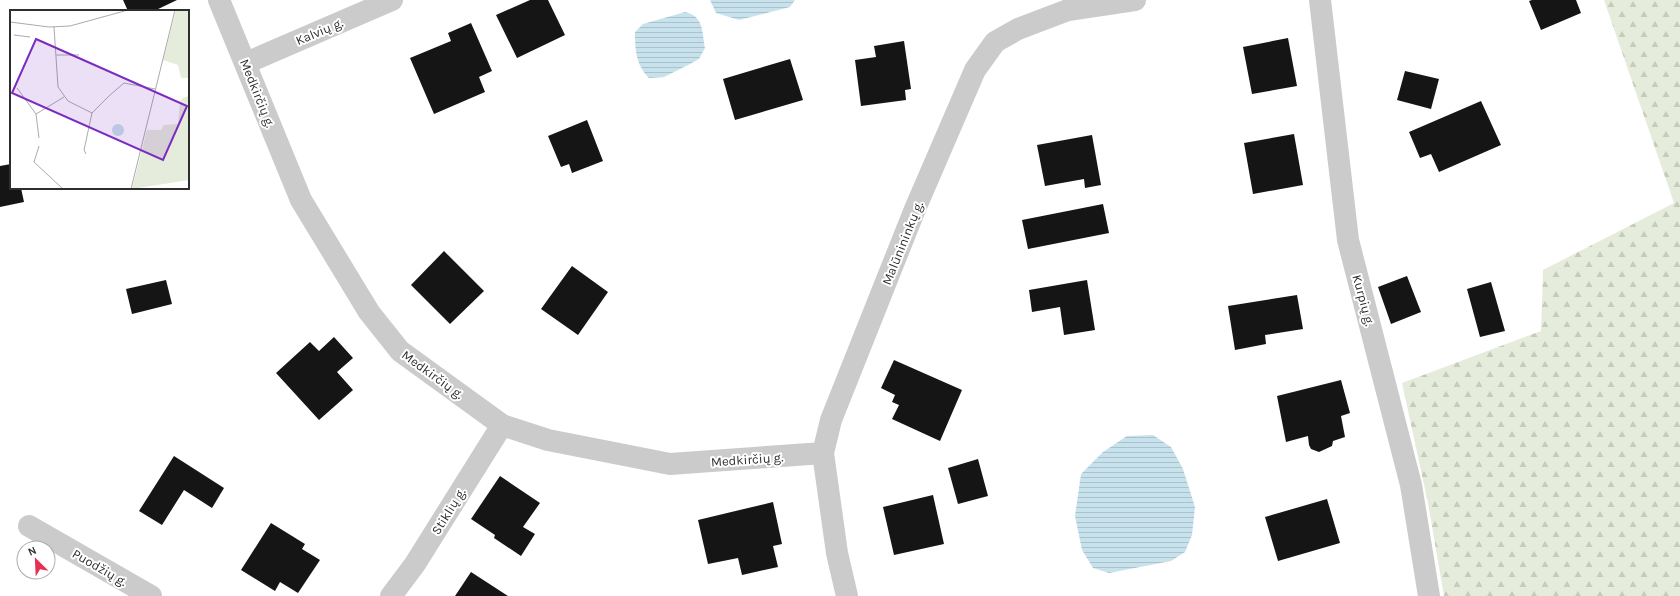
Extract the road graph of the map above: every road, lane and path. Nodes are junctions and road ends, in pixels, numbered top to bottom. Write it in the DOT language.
graph roads {
  1 [pos="219,0"];
  2 [pos="392,0"];
  3 [pos="1135,0"];
  4 [pos="1320,0"];
  5 [pos="246,63"];
  6 [pos="502,425"];
  7 [pos="823,453"];
  8 [pos="28,526"];
  9 [pos="151,596"];
  10 [pos="391,596"];
  11 [pos="847,596"];
  12 [pos="1429,596"];
  1 -- 5 [label="street, Medkirčių g."];
  2 -- 5 [label="street, Kalvių g."];
  3 -- 7 [label="street, Malūnininkų g."];
  4 -- 12 [label="street, Kurpių g."];
  5 -- 6 [label="street, Medkirčių g."];
  6 -- 7 [label="street, Medkirčių g."];
  6 -- 10 [label="street, Stiklių g."];
  7 -- 11 [label="street, Malūnininkų g."];
  8 -- 9 [label="street, Puodžių g."];
}
